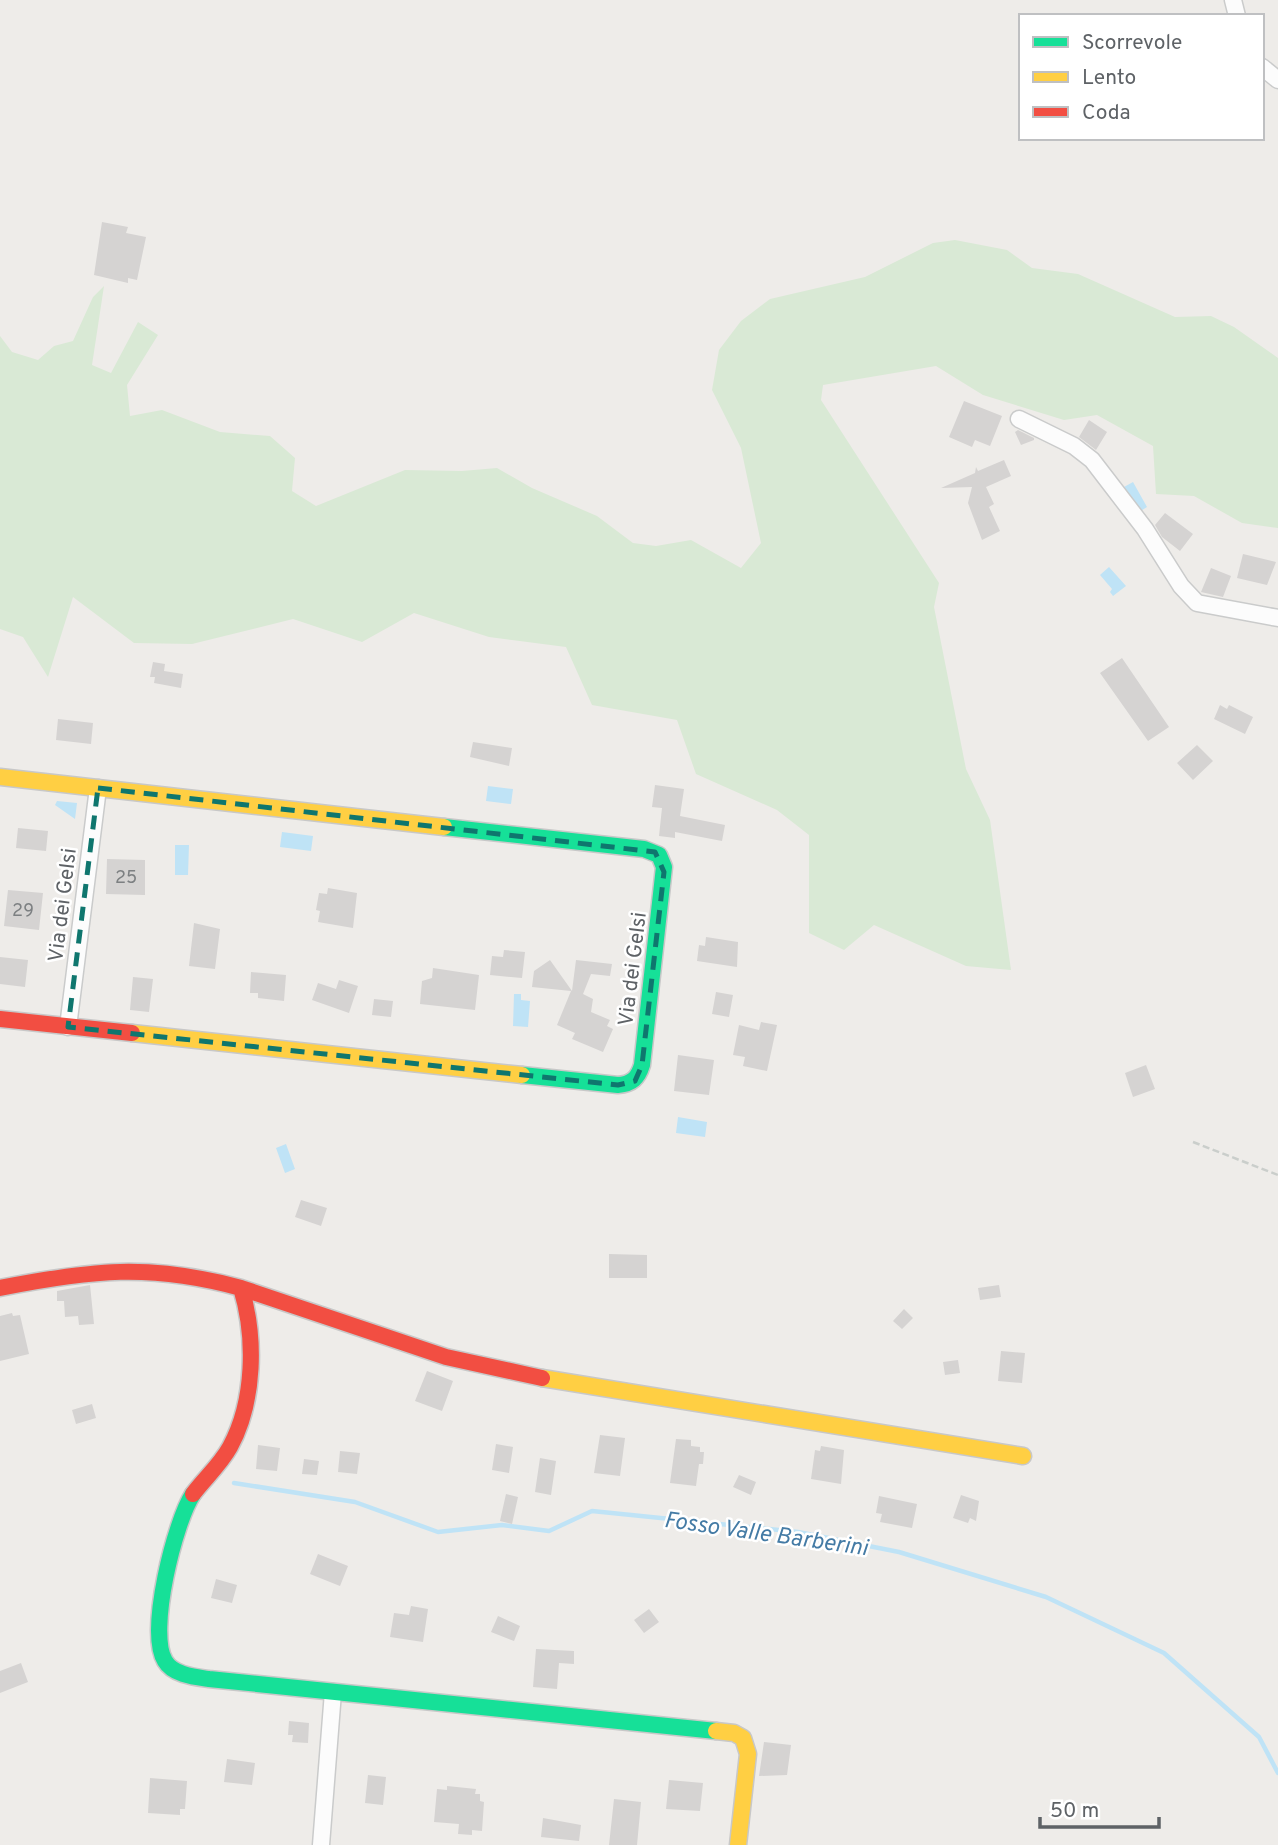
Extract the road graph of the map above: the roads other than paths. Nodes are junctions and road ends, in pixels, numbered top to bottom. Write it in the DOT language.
graph roads {
  1 [pos="1264,69"];
  2 [pos="1278,80"];
  3 [pos="1019,419"];
  4 [pos="1274,612"];
  5 [pos="0,777"];
  6 [pos="98,788"];
  7 [pos="0,1019"];
  8 [pos="68,1027"];
  9 [pos="0,1288"];
  10 [pos="241,1288"];
  11 [pos="1023,1456"];
  12 [pos="333,1692"];
  13 [pos="321,1845"];
  14 [pos="738,1845"];
  1 -- 2 [label="street"];
  3 -- 4 [label="street"];
  5 -- 6 [label="street, Via dei Gelsi"];
  6 -- 8 [label="street, Via dei Gelsi"];
  6 -- 8 [label="street, Via dei Gelsi"];
  7 -- 8 [label="street, Via dei Gelsi"];
  9 -- 10 [label="street"];
  10 -- 11 [label="street"];
  10 -- 12 [label="street"];
  12 -- 13 [label="street"];
  12 -- 14 [label="street"];
}
